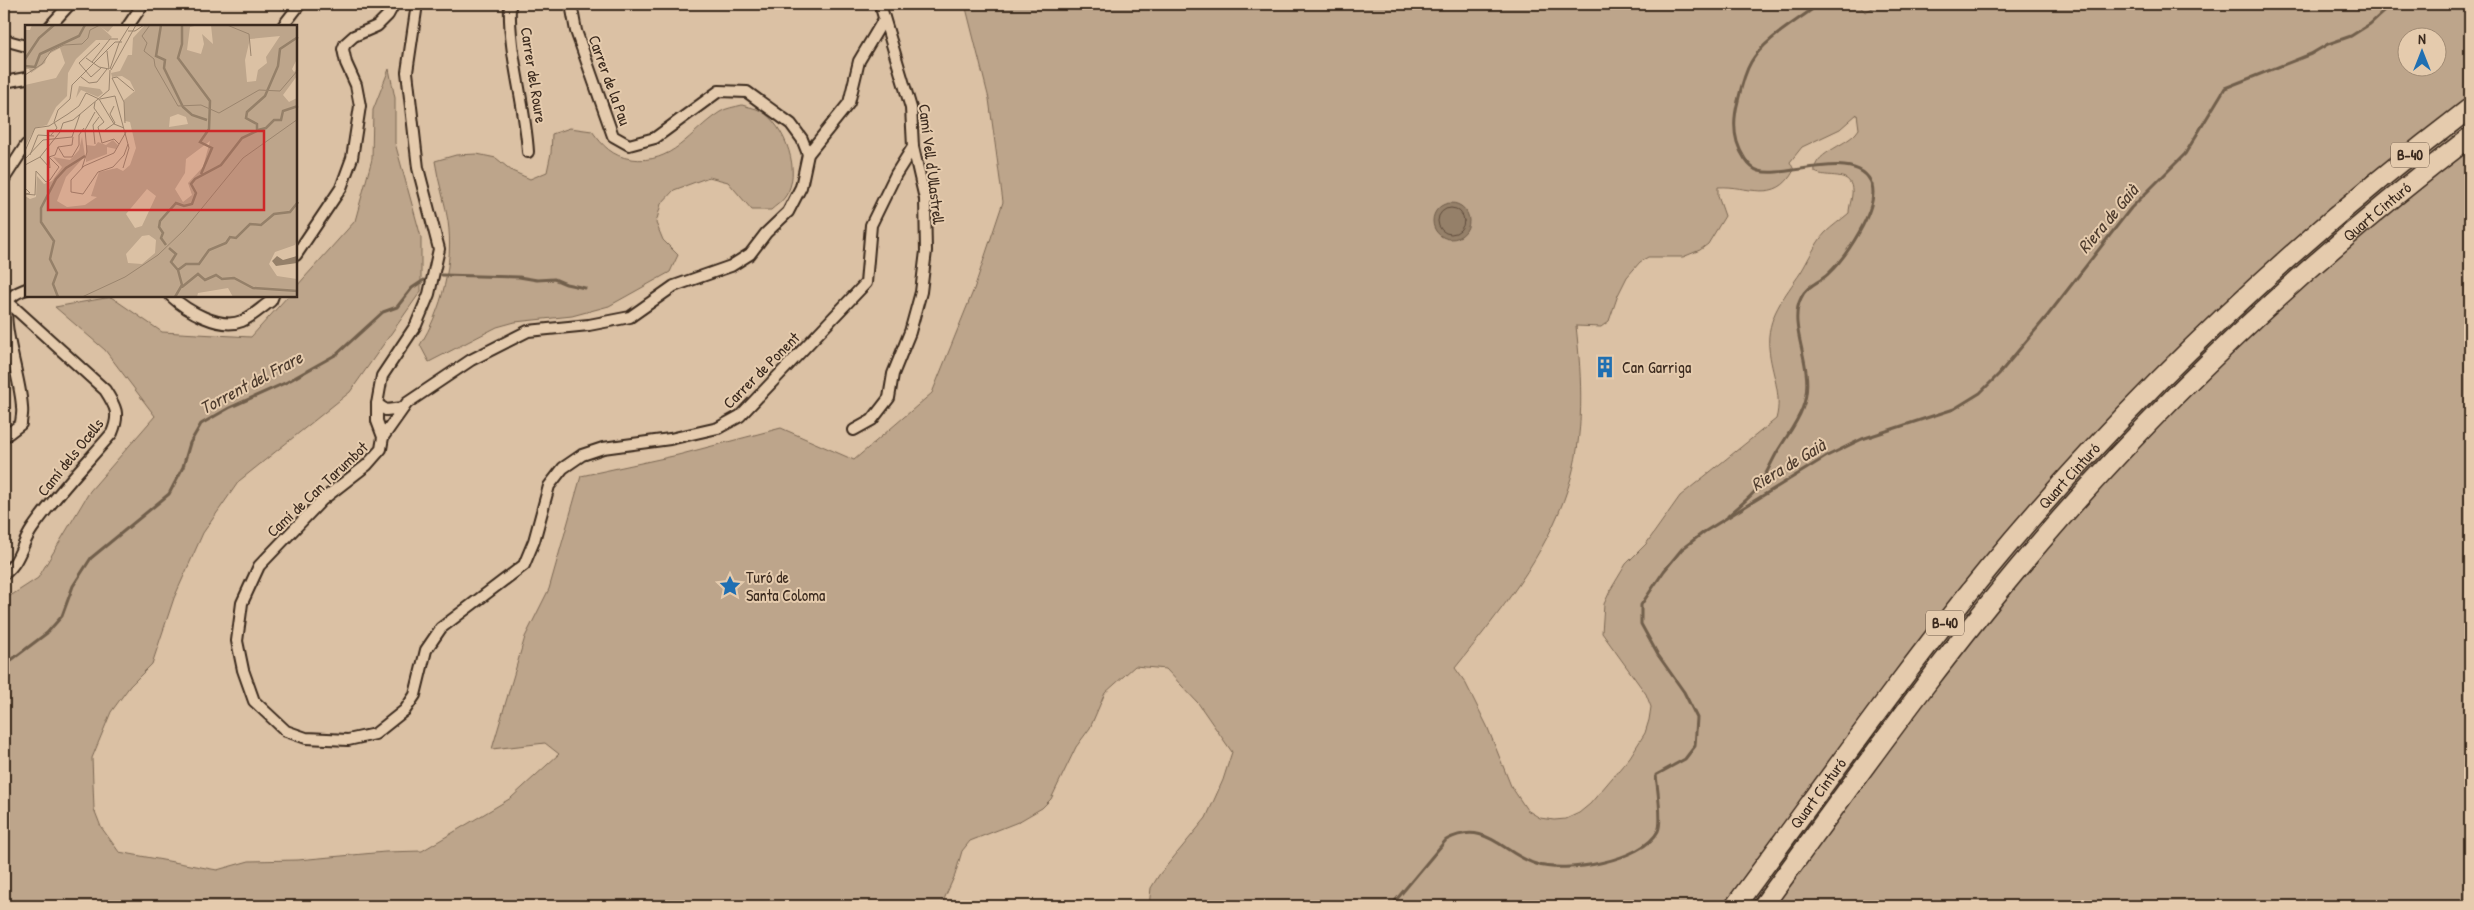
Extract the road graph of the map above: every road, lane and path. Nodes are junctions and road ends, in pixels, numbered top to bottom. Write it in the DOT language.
graph roads {
  1 [pos="70,4"];
  2 [pos="142,4"];
  3 [pos="300,4"];
  4 [pos="394,4"];
  5 [pos="417,4"];
  6 [pos="510,4"];
  7 [pos="571,4"];
  8 [pos="880,4"];
  9 [pos="884,19"];
  10 [pos="51,25"];
  11 [pos="129,25"];
  12 [pos="284,25"];
  13 [pos="4,40"];
  14 [pos="25,46"];
  15 [pos="25,78"];
  16 [pos="4,82"];
  17 [pos="2470,108"];
  18 [pos="2470,137"];
  19 [pos="25,147"];
  20 [pos="914,147"];
  21 [pos="528,152"];
  22 [pos="808,154"];
  23 [pos="4,179"];
  24 [pos="298,252"];
  25 [pos="25,289"];
  26 [pos="174,298"];
  27 [pos="272,298"];
  28 [pos="8,302"];
  29 [pos="377,404"];
  30 [pos="403,408"];
  31 [pos="854,430"];
  32 [pos="4,437"];
  33 [pos="383,438"];
  34 [pos="534,541"];
  35 [pos="4,574"];
  36 [pos="1735,906"];
  37 [pos="1763,906"];
  1 -- 10 [label="street"];
  2 -- 11 [label="street"];
  3 -- 12 [label="street"];
  4 -- 24 [label="street"];
  5 -- 29 [label="street, Camí de Can Tarumbot"];
  6 -- 21 [label="street, Carrer del Roure"];
  7 -- 22 [label="street, Carrer de la Pau"];
  8 -- 9 [label="street, Camí Vell d'Ullastrell"];
  9 -- 20 [label="street, Camí Vell d'Ullastrell"];
  9 -- 22 [label="street"];
  13 -- 14 [label="street"];
  15 -- 16 [label="street"];
  17 -- 36 [label="highway, Quart Cinturó / B-40"];
  18 -- 37 [label="highway, Quart Cinturó / B-40"];
  19 -- 23 [label="street"];
  20 -- 31 [label="street, Camí Vell d'Ullastrell"];
  20 -- 34 [label="street, Carrer de Ponent"];
  22 -- 30 [label="street"];
  25 -- 28 [label="street"];
  26 -- 27 [label="street"];
  28 -- 32 [label="street"];
  28 -- 35 [label="street, Camí dels Ocells"];
  29 -- 30 [label="street"];
  29 -- 33 [label="street, Camí de Can Tarumbot"];
  30 -- 33 [label="street"];
  33 -- 34 [label="street, Camí de Can Tarumbot"];
}
